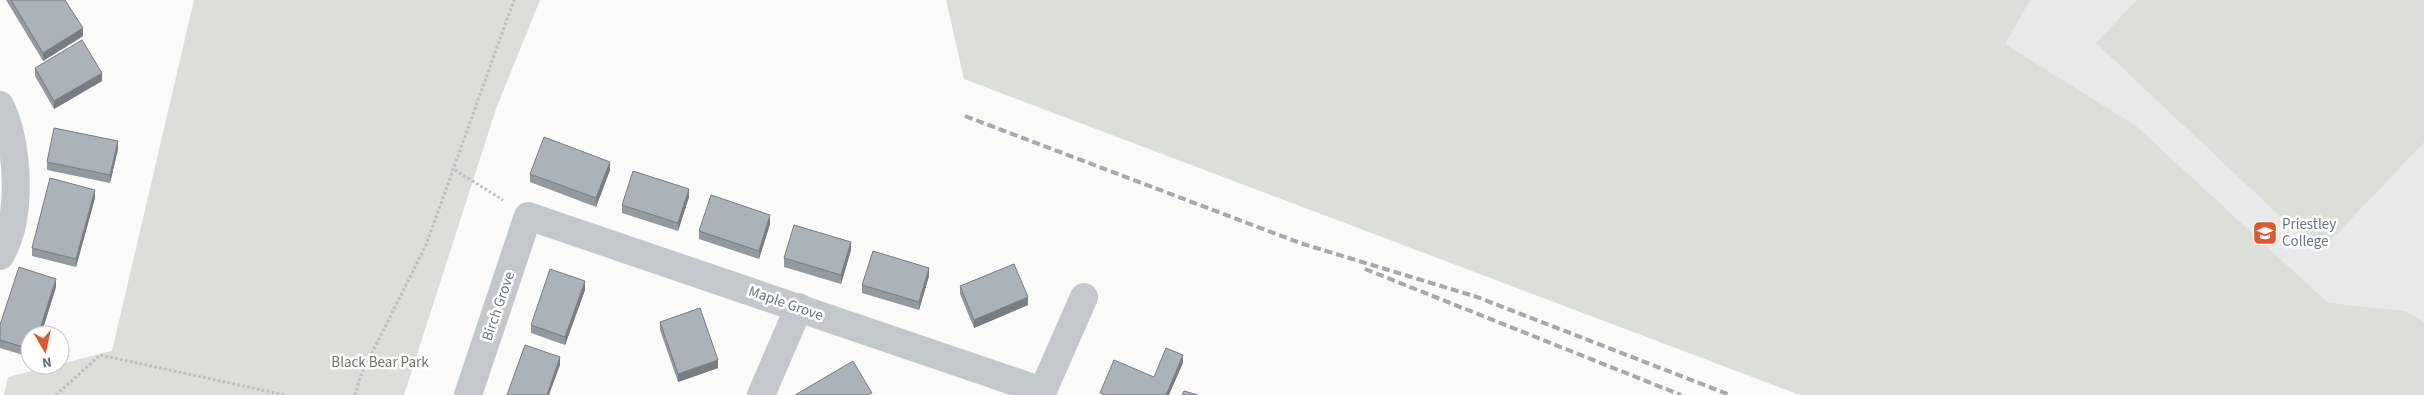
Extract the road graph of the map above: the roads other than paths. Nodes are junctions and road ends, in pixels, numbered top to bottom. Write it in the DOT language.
graph roads {
  1 [pos="0,105"];
  2 [pos="528,216"];
  3 [pos="0,256"];
  4 [pos="1084,298"];
  5 [pos="799,307"];
  6 [pos="1041,393"];
  7 [pos="468,395"];
  8 [pos="760,395"];
  1 -- 3 [label="street"];
  2 -- 5 [label="street, Maple Grove"];
  2 -- 7 [label="street, Birch Grove"];
  4 -- 6 [label="street"];
  5 -- 6 [label="street, Maple Grove"];
  5 -- 8 [label="street"];
}
